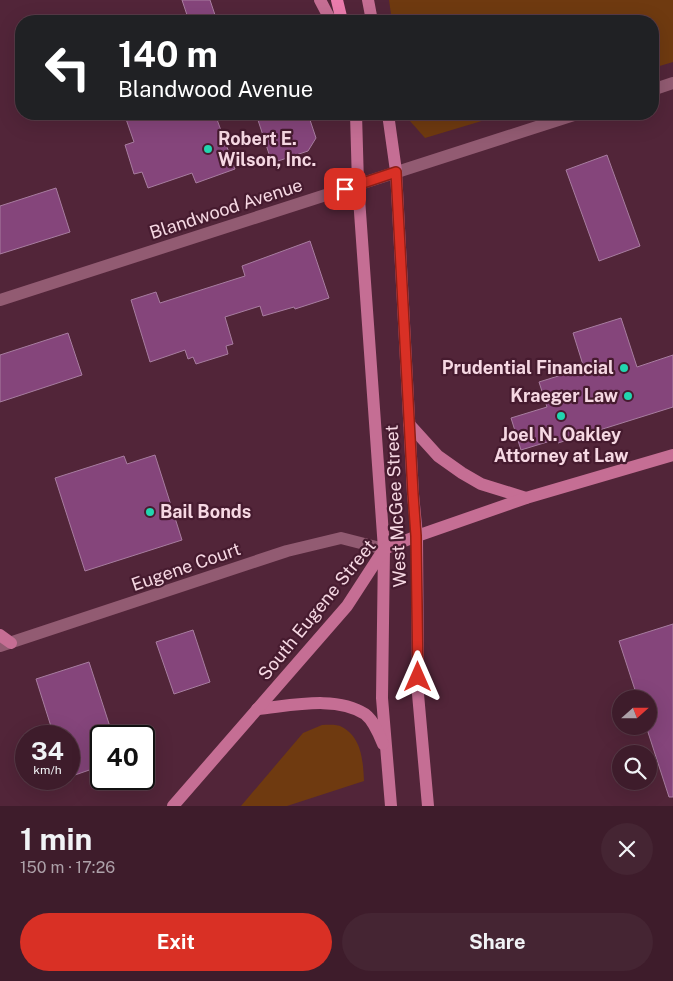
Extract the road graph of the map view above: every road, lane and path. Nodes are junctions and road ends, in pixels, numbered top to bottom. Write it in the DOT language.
graph roads {
  1 [pos="320,0"];
  2 [pos="337,0"];
  3 [pos="368,0"];
  4 [pos="328,15"];
  5 [pos="341,15"];
  6 [pos="371,15"];
  7 [pos="673,84"];
  8 [pos="659,88"];
  9 [pos="356,120"];
  10 [pos="389,120"];
  11 [pos="558,120"];
  12 [pos="396,172"];
  13 [pos="358,184"];
  14 [pos="0,300"];
  15 [pos="409,424"];
  16 [pos="673,456"];
  17 [pos="526,498"];
  18 [pos="416,536"];
  19 [pos="384,549"];
  20 [pos="0,635"];
  21 [pos="6,645"];
  22 [pos="257,710"];
  23 [pos="387,756"];
  24 [pos="173,806"];
  25 [pos="392,806"];
  26 [pos="428,806"];
  1 -- 4 [label="street"];
  2 -- 5 [label="main road"];
  3 -- 6 [label="street"];
  7 -- 8 [label="street"];
  9 -- 13 [label="street, West McGee Street"];
  10 -- 12 [label="street, West McGee Street"];
  11 -- 12 [label="street, Blandwood Avenue"];
  12 -- 13 [label="street, Blandwood Avenue"];
  12 -- 15 [label="street, West McGee Street"];
  13 -- 14 [label="street, Blandwood Avenue"];
  13 -- 19 [label="street, West McGee Street"];
  15 -- 17 [label="street"];
  15 -- 18 [label="street, West McGee Street"];
  16 -- 17 [label="street, South Eugene Street"];
  17 -- 18 [label="street, South Eugene Street"];
  18 -- 19 [label="street, South Eugene Street"];
  18 -- 26 [label="street, West McGee Street"];
  19 -- 21 [label="street, Eugene Court"];
  19 -- 22 [label="street, South Eugene Street"];
  19 -- 23 [label="street, West McGee Street"];
  20 -- 21 [label="street"];
  22 -- 23 [label="street"];
  22 -- 24 [label="street, South Eugene Street"];
  23 -- 25 [label="street, West McGee Street"];
}
